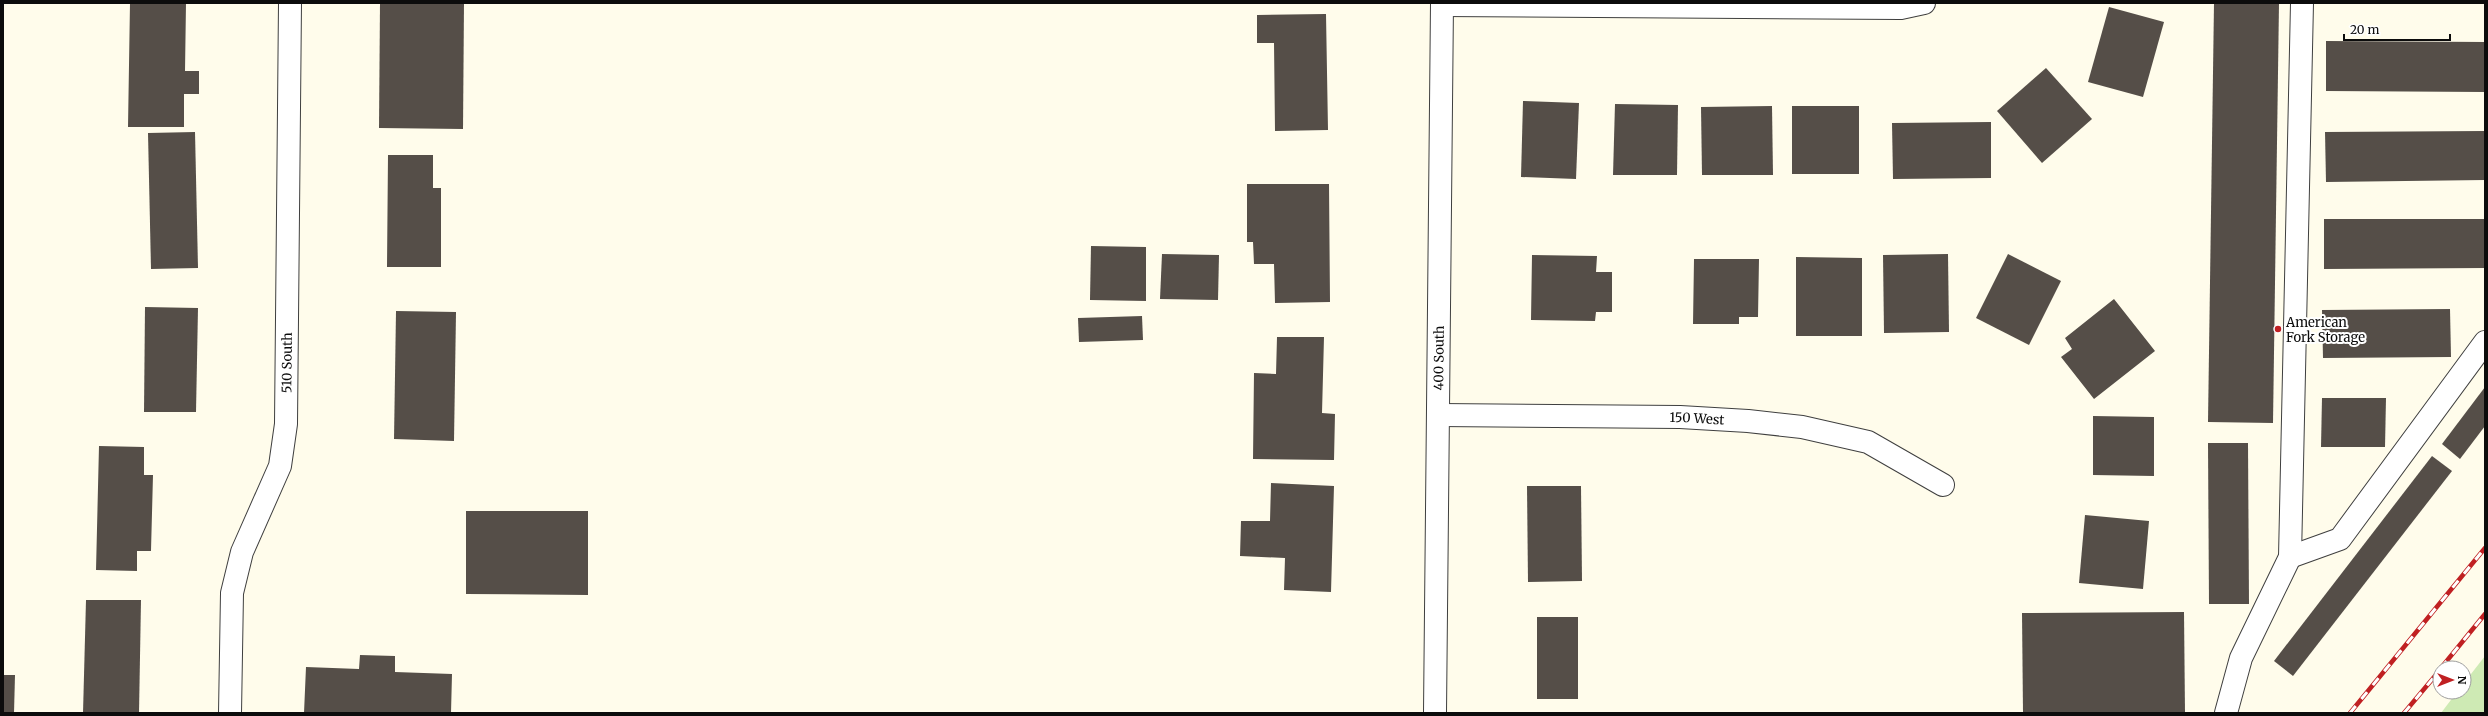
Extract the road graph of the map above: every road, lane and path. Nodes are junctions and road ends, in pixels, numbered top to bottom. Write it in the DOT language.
graph roads {
  1 [pos="290,3"];
  2 [pos="1924,3"];
  3 [pos="2302,3"];
  4 [pos="1442,4"];
  5 [pos="2485,342"];
  6 [pos="1438,415"];
  7 [pos="1942,485"];
  8 [pos="2290,557"];
  9 [pos="230,713"];
  10 [pos="1435,713"];
  11 [pos="2226,713"];
  1 -- 9 [label="street, 510 South"];
  2 -- 4 [label="street"];
  3 -- 8 [label="street"];
  4 -- 6 [label="street, 400 South"];
  5 -- 8 [label="street"];
  6 -- 7 [label="street, 150 West"];
  6 -- 10 [label="street, 400 South"];
  8 -- 11 [label="street"];
}
